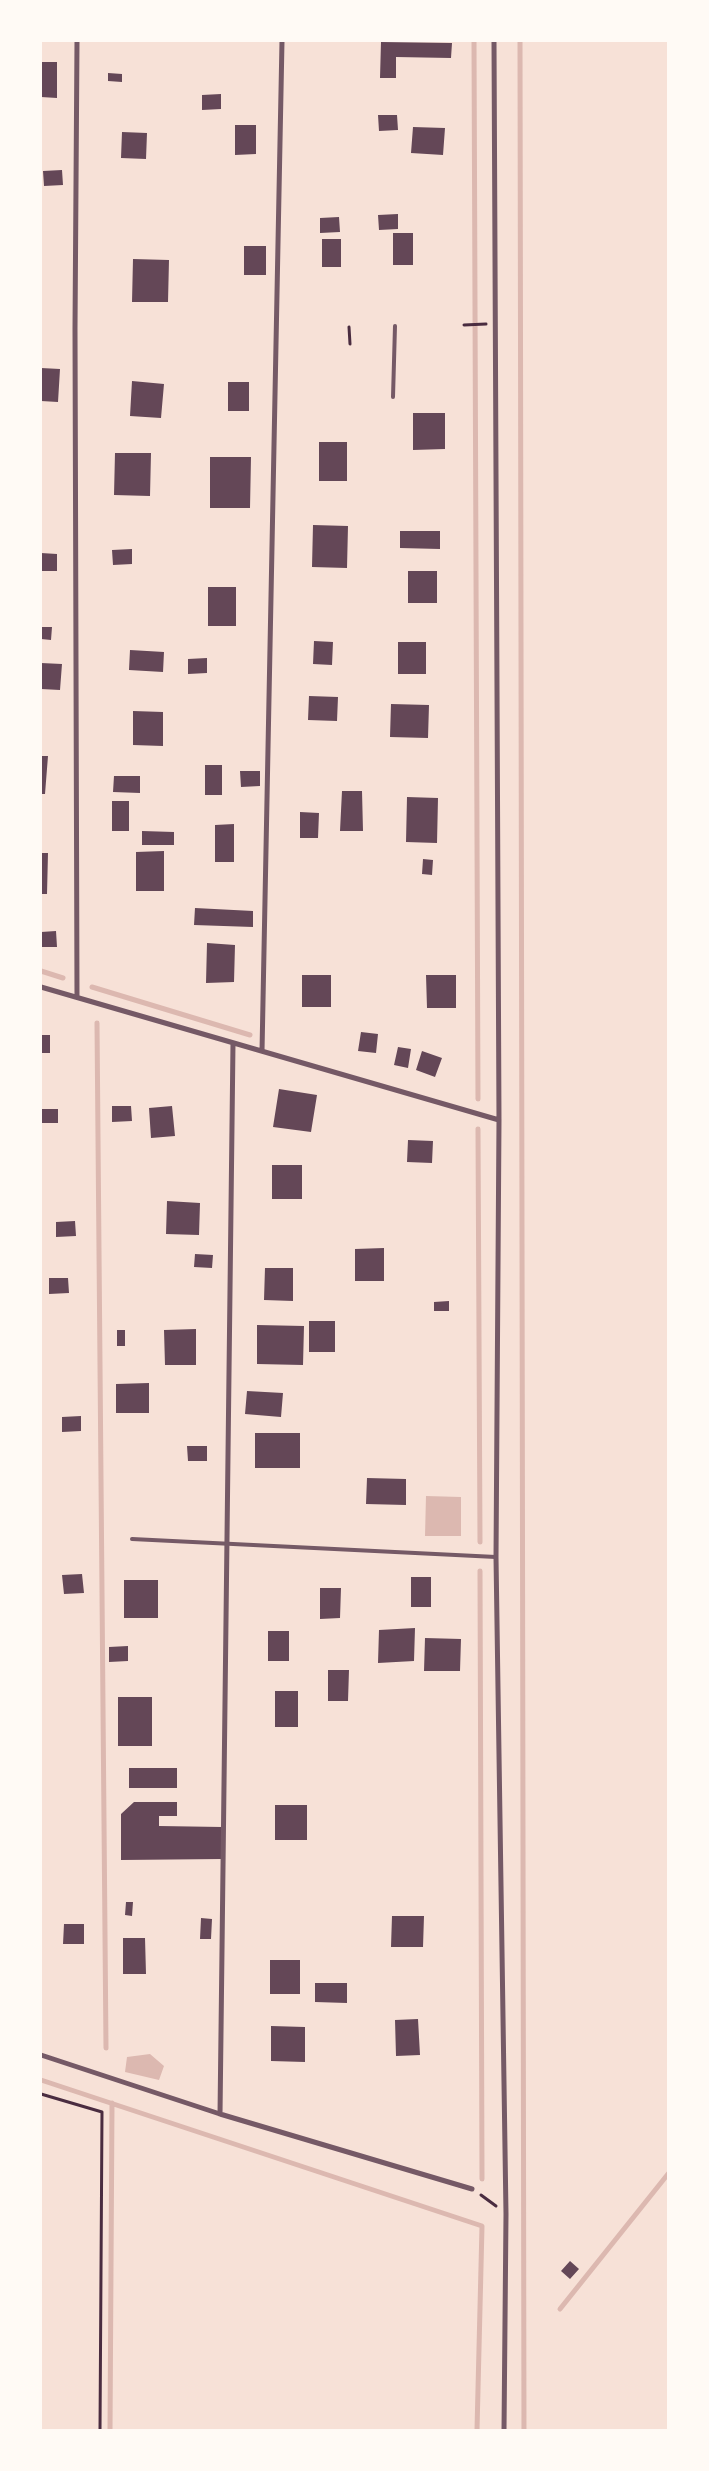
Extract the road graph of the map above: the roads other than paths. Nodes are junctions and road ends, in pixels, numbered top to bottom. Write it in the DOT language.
graph roads {
  1 [pos="77,41"];
  2 [pos="282,41"];
  3 [pos="494,41"];
  4 [pos="394,326"];
  5 [pos="393,397"];
  6 [pos="41,987"];
  7 [pos="77,997"];
  8 [pos="233,1044"];
  9 [pos="262,1051"];
  10 [pos="499,1120"];
  11 [pos="132,1540"];
  12 [pos="227,1544"];
  13 [pos="496,1557"];
  14 [pos="41,2055"];
  15 [pos="220,2114"];
  16 [pos="472,2189"];
  17 [pos="504,2430"];
  1 -- 7 [label="street"];
  2 -- 9 [label="street"];
  3 -- 10 [label="street"];
  4 -- 5 [label="lane"];
  6 -- 7 [label="street"];
  7 -- 8 [label="street"];
  8 -- 9 [label="street"];
  8 -- 12 [label="street"];
  9 -- 10 [label="street"];
  10 -- 13 [label="street"];
  11 -- 12 [label="lane"];
  12 -- 13 [label="lane"];
  12 -- 15 [label="street"];
  13 -- 17 [label="street"];
  14 -- 15 [label="street"];
  15 -- 16 [label="street"];
}
